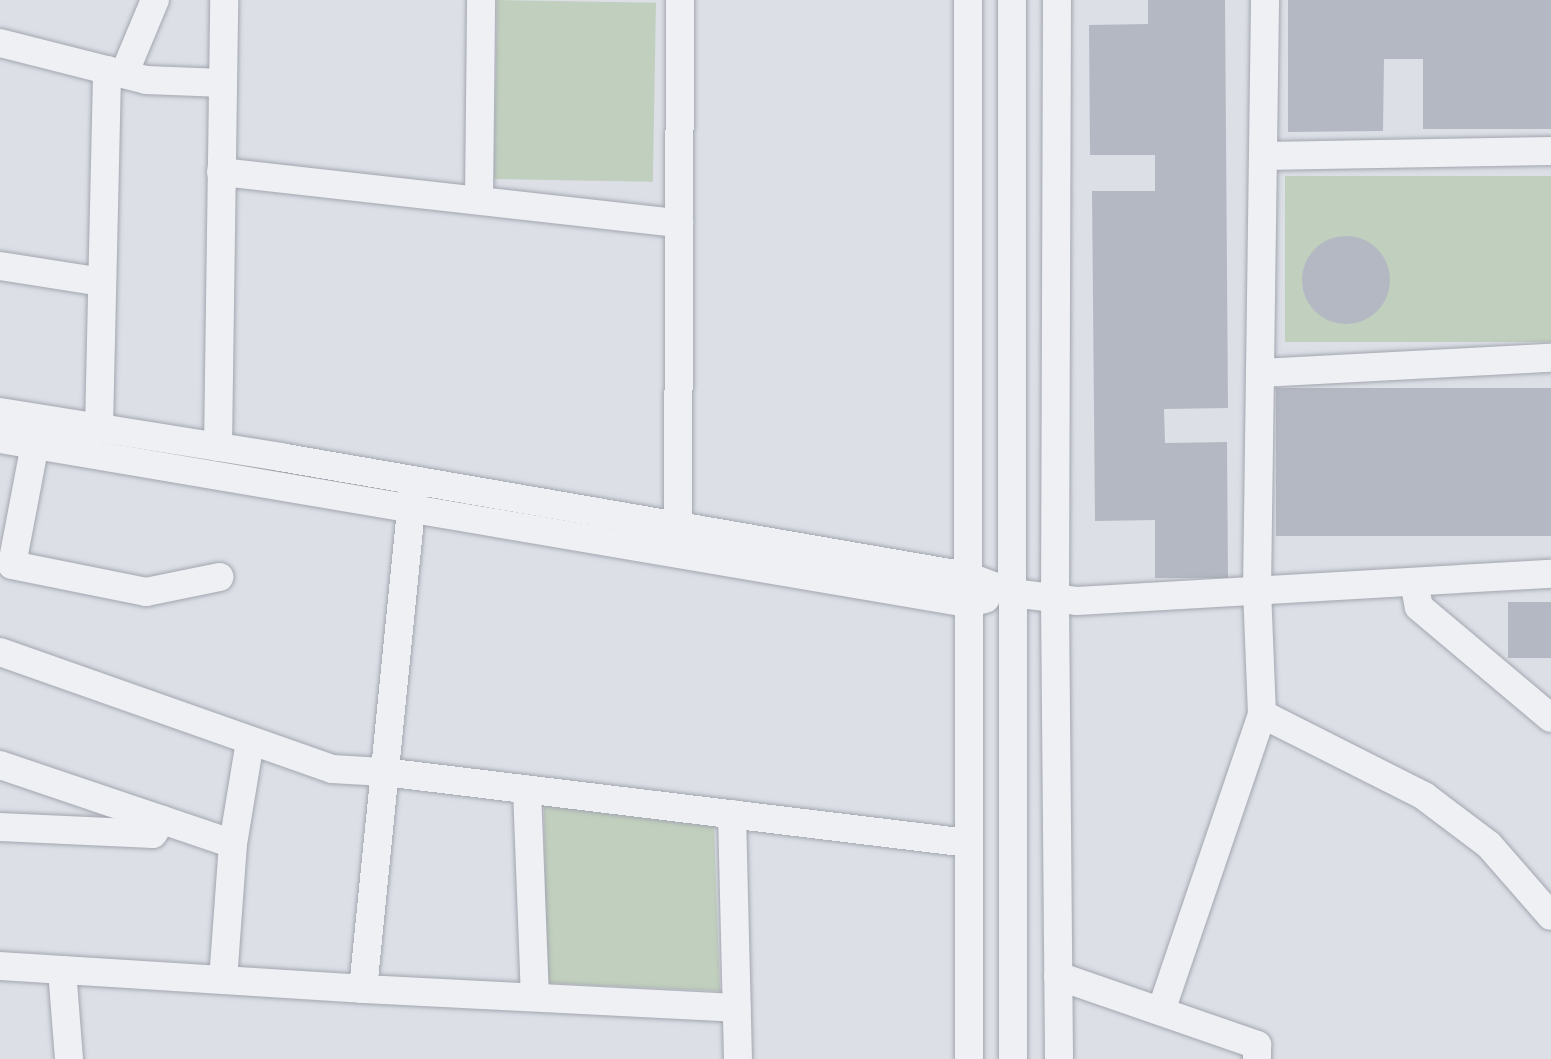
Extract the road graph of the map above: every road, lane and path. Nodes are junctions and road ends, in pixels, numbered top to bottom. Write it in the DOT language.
graph roads {
  1 [pos="155,0"];
  2 [pos="225,0"];
  3 [pos="481,0"];
  4 [pos="680,0"];
  5 [pos="968,0"];
  6 [pos="1012,0"];
  7 [pos="1057,0"];
  8 [pos="1265,0"];
  9 [pos="0,43"];
  10 [pos="116,72"];
  11 [pos="223,83"];
  12 [pos="1551,152"];
  13 [pos="1263,156"];
  14 [pos="221,172"];
  15 [pos="479,201"];
  16 [pos="679,223"];
  17 [pos="0,266"];
  18 [pos="102,282"];
  19 [pos="1551,358"];
  20 [pos="1260,373"];
  21 [pos="0,412"];
  22 [pos="99,428"];
  23 [pos="0,439"];
  24 [pos="35,444"];
  25 [pos="218,447"];
  26 [pos="414,480"];
  27 [pos="411,508"];
  28 [pos="678,526"];
  29 [pos="1551,574"];
  30 [pos="219,577"];
  31 [pos="1414,582"];
  32 [pos="968,589"];
  33 [pos="1257,591"];
  34 [pos="1013,593"];
  35 [pos="1055,599"];
  36 [pos="0,652"];
  37 [pos="1262,714"];
  38 [pos="1551,718"];
  39 [pos="250,741"];
  40 [pos="0,765"];
  41 [pos="384,772"];
  42 [pos="527,790"];
  43 [pos="733,814"];
  44 [pos="162,820"];
  45 [pos="0,827"];
  46 [pos="968,843"];
  47 [pos="233,844"];
  48 [pos="1551,916"];
  49 [pos="0,966"];
  50 [pos="62,970"];
  51 [pos="1058,976"];
  52 [pos="223,980"];
  53 [pos="363,989"];
  54 [pos="535,998"];
  55 [pos="737,1008"];
  56 [pos="1161,1011"];
  57 [pos="69,1059"];
  58 [pos="738,1059"];
  59 [pos="969,1059"];
  60 [pos="1013,1059"];
  61 [pos="1059,1059"];
  62 [pos="1257,1059"];
  1 -- 10 [label="street"];
  2 -- 11 [label="street"];
  3 -- 15 [label="street"];
  4 -- 16 [label="street"];
  5 -- 32 [label="street"];
  6 -- 34 [label="street"];
  7 -- 35 [label="street"];
  8 -- 13 [label="street"];
  9 -- 10 [label="street"];
  10 -- 11 [label="street"];
  10 -- 18 [label="street"];
  11 -- 14 [label="street"];
  12 -- 13 [label="street"];
  13 -- 20 [label="street"];
  14 -- 15 [label="street"];
  14 -- 25 [label="street"];
  15 -- 16 [label="street"];
  16 -- 28 [label="street"];
  17 -- 18 [label="street"];
  18 -- 22 [label="street"];
  19 -- 20 [label="street"];
  20 -- 33 [label="street"];
  21 -- 22 [label="street"];
  22 -- 25 [label="street"];
  23 -- 24 [label="street"];
  24 -- 27 [label="street"];
  24 -- 30 [label="street"];
  25 -- 26 [label="street"];
  26 -- 27 [label="street"];
  26 -- 28 [label="street"];
  27 -- 32 [label="street"];
  27 -- 41 [label="street"];
  28 -- 32 [label="street"];
  29 -- 31 [label="street"];
  31 -- 33 [label="street"];
  31 -- 38 [label="street"];
  32 -- 34 [label="street"];
  32 -- 46 [label="street"];
  33 -- 35 [label="street"];
  33 -- 37 [label="street"];
  34 -- 35 [label="street"];
  34 -- 60 [label="street"];
  35 -- 51 [label="street"];
  36 -- 39 [label="street"];
  37 -- 48 [label="street"];
  37 -- 56 [label="street"];
  39 -- 41 [label="street"];
  39 -- 47 [label="street"];
  40 -- 44 [label="street"];
  41 -- 42 [label="street"];
  41 -- 53 [label="street"];
  42 -- 43 [label="street"];
  42 -- 54 [label="street"];
  43 -- 46 [label="street"];
  43 -- 55 [label="street"];
  44 -- 45 [label="street"];
  44 -- 47 [label="street"];
  46 -- 59 [label="street"];
  47 -- 52 [label="street"];
  49 -- 50 [label="street"];
  50 -- 52 [label="street"];
  50 -- 57 [label="street"];
  51 -- 56 [label="street"];
  51 -- 61 [label="street"];
  52 -- 53 [label="street"];
  53 -- 54 [label="street"];
  54 -- 55 [label="street"];
  55 -- 58 [label="street"];
  56 -- 62 [label="street"];
}
